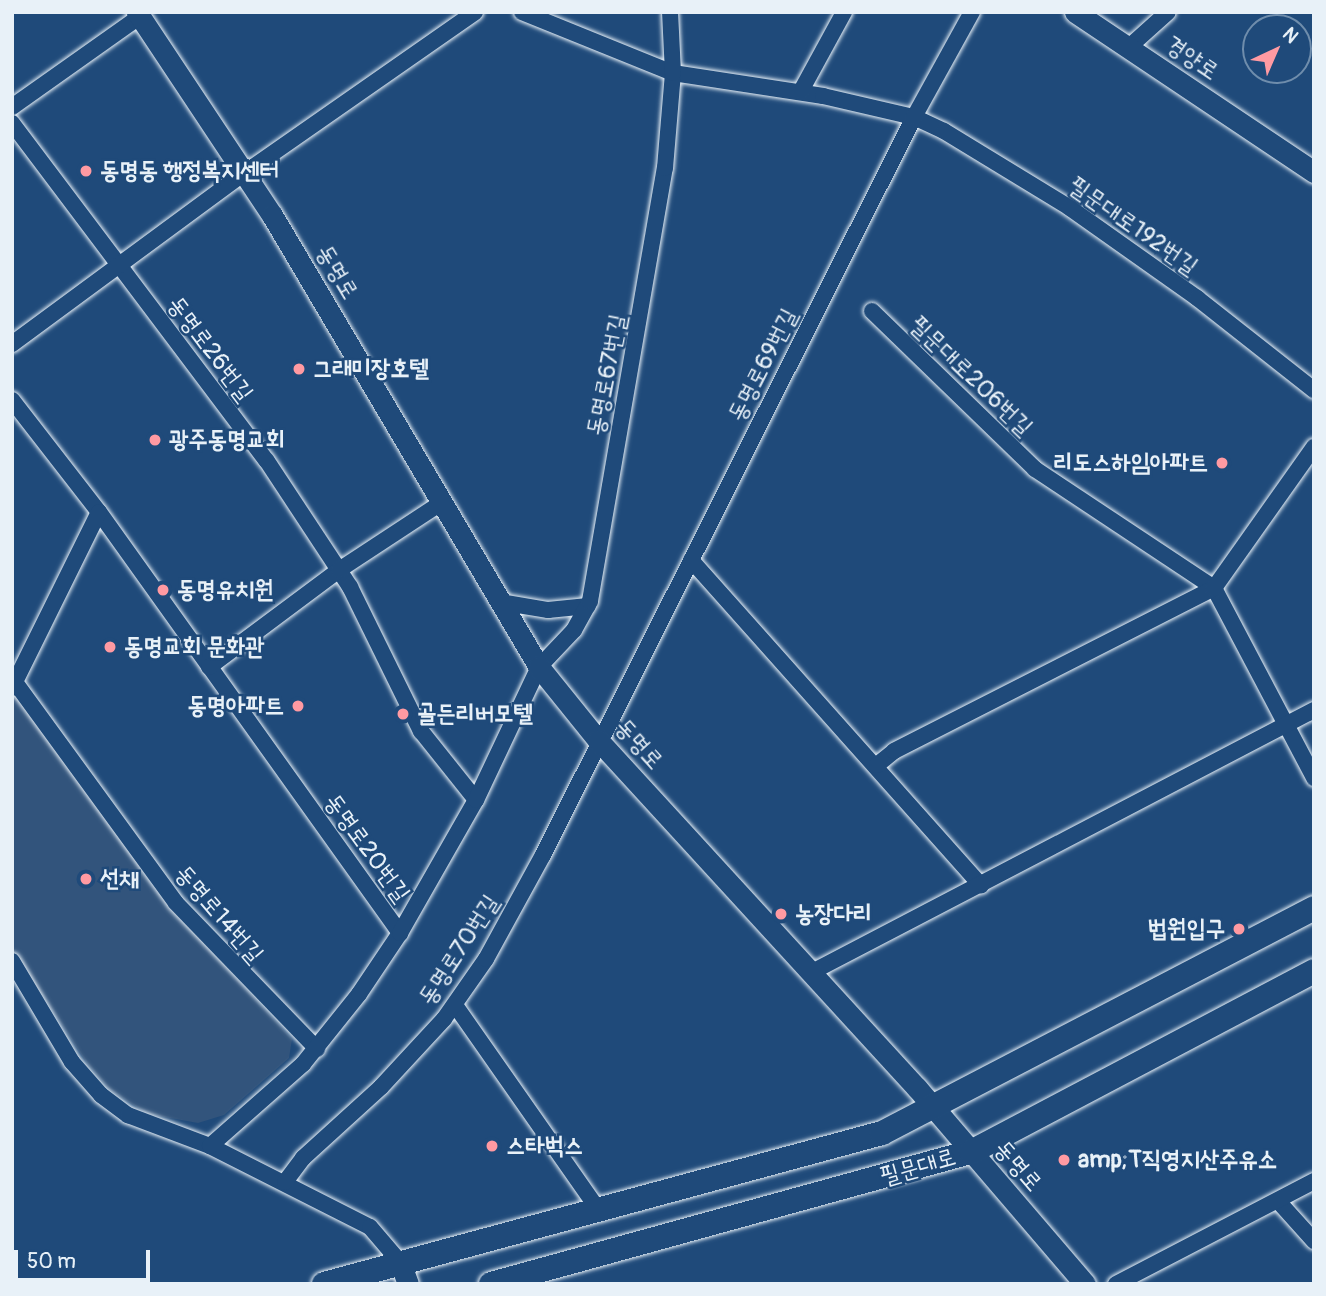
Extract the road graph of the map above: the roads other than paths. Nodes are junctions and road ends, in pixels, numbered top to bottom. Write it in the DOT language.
graph roads {
  1 [pos="475,12"];
  2 [pos="522,12"];
  3 [pos="670,12"];
  4 [pos="844,12"];
  5 [pos="972,12"];
  6 [pos="1075,12"];
  7 [pos="1168,12"];
  8 [pos="138,14"];
  9 [pos="1129,47"];
  10 [pos="673,73"];
  11 [pos="801,91"];
  12 [pos="12,107"];
  13 [pos="914,117"];
  14 [pos="12,122"];
  15 [pos="1314,172"];
  16 [pos="243,174"];
  17 [pos="117,265"];
  18 [pos="872,311"];
  19 [pos="12,344"];
  20 [pos="1314,390"];
  21 [pos="12,400"];
  22 [pos="1314,447"];
  23 [pos="441,503"];
  24 [pos="99,512"];
  25 [pos="691,560"];
  26 [pos="339,570"];
  27 [pos="1214,588"];
  28 [pos="500,602"];
  29 [pos="587,606"];
  30 [pos="209,667"];
  31 [pos="539,667"];
  32 [pos="13,683"];
  33 [pos="1314,709"];
  34 [pos="1286,724"];
  35 [pos="598,740"];
  36 [pos="877,765"];
  37 [pos="1314,778"];
  38 [pos="476,800"];
  39 [pos="981,886"];
  40 [pos="1314,908"];
  41 [pos="400,933"];
  42 [pos="12,961"];
  43 [pos="1314,971"];
  44 [pos="812,972"];
  45 [pos="455,1005"];
  46 [pos="317,1049"];
  47 [pos="930,1105"];
  48 [pos="210,1146"];
  49 [pos="971,1152"];
  50 [pos="1314,1181"];
  51 [pos="285,1182"];
  52 [pos="1278,1201"];
  53 [pos="600,1212"];
  54 [pos="1314,1241"];
  55 [pos="404,1273"];
  56 [pos="324,1284"];
  57 [pos="491,1284"];
  58 [pos="1085,1284"];
  59 [pos="1116,1284"];
  1 -- 16 [label="street"];
  2 -- 10 [label="street"];
  3 -- 10 [label="street, 동명로67번길"];
  4 -- 11 [label="street"];
  5 -- 13 [label="street, 동명로69번길"];
  6 -- 9 [label="street, 경양로"];
  7 -- 9 [label="street"];
  8 -- 12 [label="street"];
  8 -- 16 [label="street, 동명로"];
  9 -- 15 [label="street, 경양로"];
  10 -- 11 [label="street"];
  10 -- 29 [label="street, 동명로67번길"];
  11 -- 13 [label="street, 필문대로192번길"];
  13 -- 20 [label="street, 필문대로192번길"];
  13 -- 25 [label="street, 동명로69번길"];
  14 -- 17 [label="street, 동명로26번길"];
  16 -- 17 [label="street"];
  16 -- 23 [label="street, 동명로"];
  17 -- 19 [label="street"];
  17 -- 26 [label="street, 동명로26번길"];
  18 -- 27 [label="street, 필문대로206번길"];
  21 -- 24 [label="street, 동명로20번길"];
  22 -- 27 [label="street"];
  23 -- 26 [label="street"];
  23 -- 28 [label="street, 동명로"];
  24 -- 30 [label="street, 동명로20번길"];
  24 -- 32 [label="street, 동명로14번길"];
  25 -- 35 [label="street, 동명로69번길"];
  25 -- 36 [label="street"];
  26 -- 30 [label="street"];
  26 -- 38 [label="street, 동명로26번길"];
  27 -- 34 [label="street, 필문대로206번길"];
  27 -- 36 [label="street"];
  28 -- 29 [label="street"];
  28 -- 31 [label="street, 동명로"];
  29 -- 31 [label="street, 동명로67번길"];
  30 -- 41 [label="street, 동명로20번길"];
  31 -- 35 [label="street, 동명로"];
  31 -- 38 [label="street"];
  32 -- 46 [label="street, 동명로14번길"];
  33 -- 34 [label="street"];
  34 -- 37 [label="street, 필문대로206번길"];
  34 -- 39 [label="street"];
  35 -- 44 [label="street, 동명로"];
  35 -- 45 [label="street, 동명로70번길"];
  36 -- 39 [label="street"];
  38 -- 41 [label="street, 동명로20번길"];
  39 -- 44 [label="street"];
  40 -- 47 [label="main road, 필문대로"];
  41 -- 46 [label="street"];
  42 -- 48 [label="street"];
  43 -- 49 [label="main road, 필문대로"];
  44 -- 47 [label="street, 동명로"];
  45 -- 51 [label="street, 동명로70번길"];
  45 -- 53 [label="street"];
  46 -- 48 [label="street"];
  47 -- 49 [label="street, 동명로"];
  47 -- 53 [label="main road, 필문대로"];
  48 -- 51 [label="street"];
  49 -- 57 [label="main road, 필문대로"];
  49 -- 58 [label="street, 동명로"];
  50 -- 52 [label="street"];
  51 -- 55 [label="street"];
  52 -- 54 [label="street"];
  52 -- 59 [label="street"];
  53 -- 55 [label="main road, 필문대로"];
  55 -- 56 [label="main road, 필문대로"];
}
